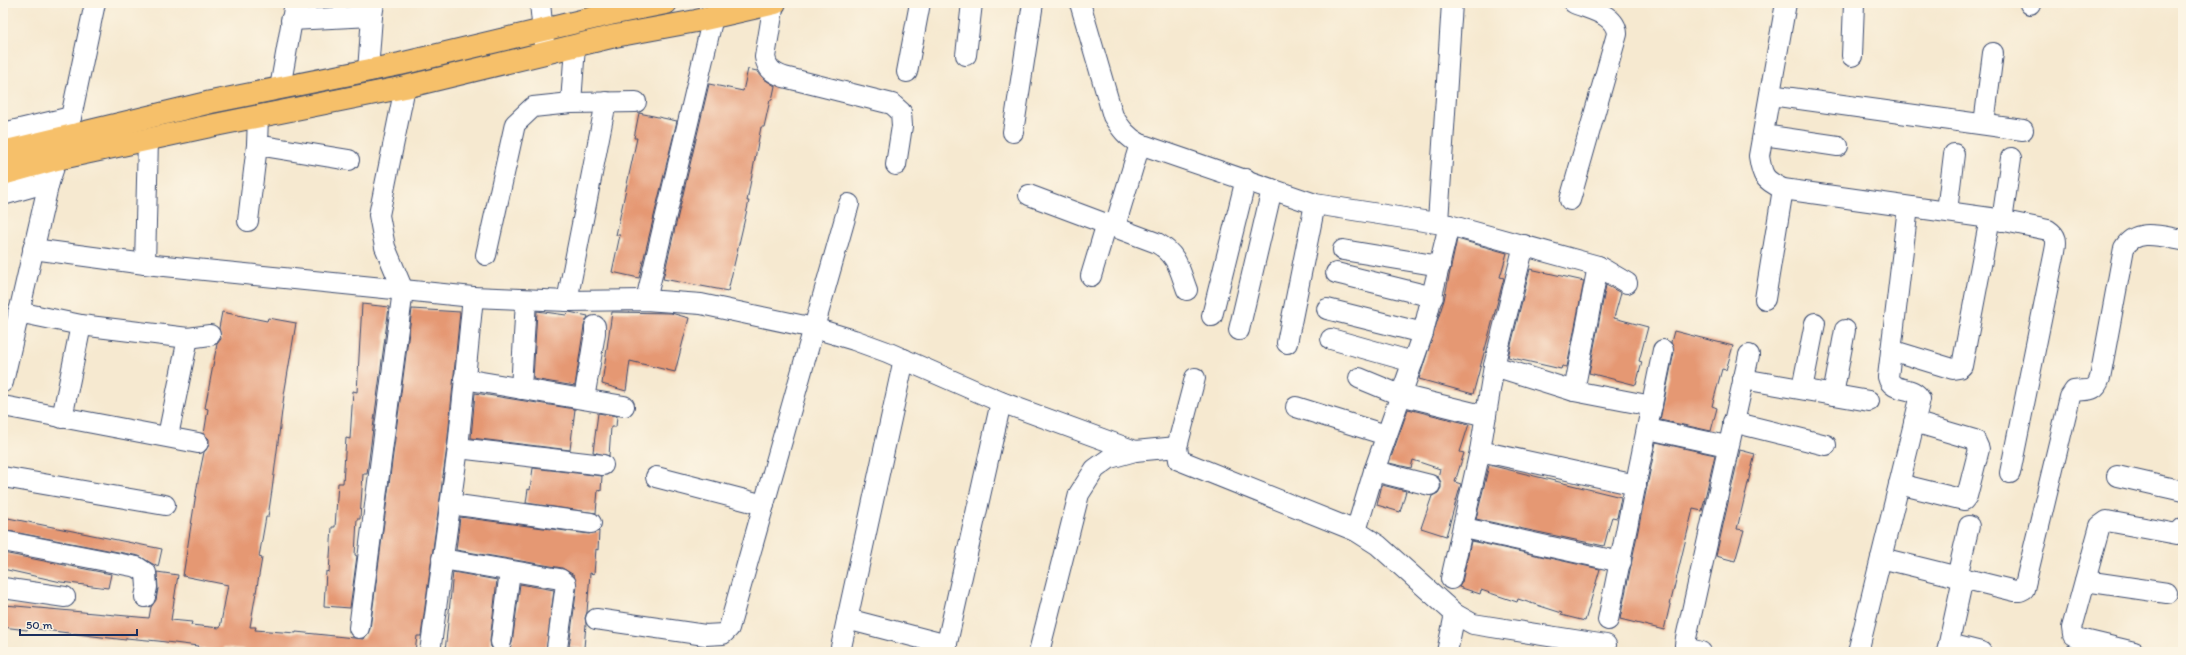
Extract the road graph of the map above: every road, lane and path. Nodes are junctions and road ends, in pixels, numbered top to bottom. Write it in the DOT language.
graph roads {
  1 [pos="96,3"];
  2 [pos="540,3"];
  3 [pos="666,3"];
  4 [pos="775,3"];
  5 [pos="920,3"];
  6 [pos="972,3"];
  7 [pos="1033,3"];
  8 [pos="1080,3"];
  9 [pos="1452,3"];
  10 [pos="1574,3"];
  11 [pos="1786,3"];
  12 [pos="1854,3"];
  13 [pos="373,10"];
  14 [pos="293,11"];
  15 [pos="714,17"];
  16 [pos="542,30"];
  17 [pos="575,46"];
  18 [pos="546,53"];
  19 [pos="1993,53"];
  20 [pos="966,55"];
  21 [pos="1852,56"];
  22 [pos="368,71"];
  23 [pos="907,72"];
  24 [pos="405,87"];
  25 [pos="280,88"];
  26 [pos="1770,95"];
  27 [pos="571,102"];
  28 [pos="606,102"];
  29 [pos="636,102"];
  30 [pos="258,116"];
  31 [pos="71,117"];
  32 [pos="1984,124"];
  33 [pos="2024,130"];
  34 [pos="1013,132"];
  35 [pos="3,133"];
  36 [pos="1763,135"];
  37 [pos="64,138"];
  38 [pos="148,139"];
  39 [pos="1140,144"];
  40 [pos="257,145"];
  41 [pos="1838,146"];
  42 [pos="13,149"];
  43 [pos="1954,154"];
  44 [pos="2011,158"];
  45 [pos="57,159"];
  46 [pos="350,160"];
  47 [pos="896,165"];
  48 [pos="3,174"];
  49 [pos="1246,179"];
  50 [pos="49,182"];
  51 [pos="1272,188"];
  52 [pos="1783,189"];
  53 [pos="1029,195"];
  54 [pos="3,196"];
  55 [pos="1570,200"];
  56 [pos="849,204"];
  57 [pos="1315,204"];
  58 [pos="1908,207"];
  59 [pos="1947,211"];
  60 [pos="1996,219"];
  61 [pos="248,221"];
  62 [pos="1111,224"];
  63 [pos="1444,224"];
  64 [pos="2183,240"];
  65 [pos="1524,244"];
  66 [pos="33,249"];
  67 [pos="1343,250"];
  68 [pos="486,255"];
  69 [pos="145,264"];
  70 [pos="1440,266"];
  71 [pos="1598,266"];
  72 [pos="1336,273"];
  73 [pos="1091,276"];
  74 [pos="1627,283"];
  75 [pos="403,290"];
  76 [pos="1186,290"];
  77 [pos="473,297"];
  78 [pos="1433,297"];
  79 [pos="1765,299"];
  80 [pos="526,300"];
  81 [pos="646,300"];
  82 [pos="567,301"];
  83 [pos="1327,309"];
  84 [pos="18,312"];
  85 [pos="1212,316"];
  86 [pos="1815,323"];
  87 [pos="80,325"];
  88 [pos="595,326"];
  89 [pos="814,328"];
  90 [pos="1239,330"];
  91 [pos="1845,330"];
  92 [pos="1423,333"];
  93 [pos="210,335"];
  94 [pos="188,338"];
  95 [pos="1331,339"];
  96 [pos="1287,343"];
  97 [pos="1663,350"];
  98 [pos="1891,350"];
  99 [pos="1749,356"];
  100 [pos="904,359"];
  101 [pos="1413,362"];
  102 [pos="1494,366"];
  103 [pos="1195,378"];
  104 [pos="1359,378"];
  105 [pos="1743,378"];
  106 [pos="464,379"];
  107 [pos="3,382"];
  108 [pos="521,389"];
  109 [pos="1802,389"];
  110 [pos="1574,391"];
  111 [pos="1400,395"];
  112 [pos="1833,395"];
  113 [pos="584,399"];
  114 [pos="1868,401"];
  115 [pos="1001,402"];
  116 [pos="3,406"];
  117 [pos="624,406"];
  118 [pos="1652,406"];
  119 [pos="1296,407"];
  120 [pos="1486,416"];
  121 [pos="62,418"];
  122 [pos="1733,422"];
  123 [pos="1914,422"];
  124 [pos="1648,429"];
  125 [pos="1386,435"];
  126 [pos="168,436"];
  127 [pos="198,443"];
  128 [pos="1826,445"];
  129 [pos="1728,446"];
  130 [pos="1177,447"];
  131 [pos="458,448"];
  132 [pos="1135,451"];
  133 [pos="1480,451"];
  134 [pos="603,464"];
  135 [pos="1374,471"];
  136 [pos="2010,473"];
  137 [pos="3,476"];
  138 [pos="2117,476"];
  139 [pos="656,477"];
  140 [pos="1899,484"];
  141 [pos="1430,485"];
  142 [pos="1636,485"];
  143 [pos="2183,491"];
  144 [pos="450,504"];
  145 [pos="165,505"];
  146 [pos="764,505"];
  147 [pos="591,523"];
  148 [pos="1969,526"];
  149 [pos="1464,528"];
  150 [pos="2183,528"];
  151 [pos="1356,531"];
  152 [pos="3,541"];
  153 [pos="1881,558"];
  154 [pos="442,560"];
  155 [pos="1621,562"];
  156 [pos="510,571"];
  157 [pos="1960,577"];
  158 [pos="1451,579"];
  159 [pos="2085,581"];
  160 [pos="3,588"];
  161 [pos="2167,593"];
  162 [pos="65,597"];
  163 [pos="145,597"];
  164 [pos="1455,614"];
  165 [pos="596,619"];
  166 [pos="848,619"];
  167 [pos="1608,620"];
  168 [pos="360,628"];
  169 [pos="502,642"];
  170 [pos="1606,645"];
  171 [pos="557,648"];
  172 [pos="1948,648"];
  173 [pos="946,649"];
  174 [pos="2122,651"];
  175 [pos="430,652"];
  176 [pos="840,652"];
  177 [pos="1039,652"];
  178 [pos="1447,652"];
  179 [pos="1701,652"];
  180 [pos="1858,652"];
  181 [pos="1981,652"];
  1 -- 31 [label="street"];
  2 -- 16 [label="street"];
  3 -- 16 [label="highway"];
  4 -- 15 [label="highway"];
  4 -- 47 [label="street"];
  5 -- 23 [label="street"];
  6 -- 20 [label="street"];
  7 -- 34 [label="street"];
  8 -- 39 [label="street"];
  9 -- 63 [label="street"];
  10 -- 55 [label="street"];
  11 -- 26 [label="street"];
  12 -- 21 [label="street"];
  13 -- 14 [label="street"];
  13 -- 22 [label="street"];
  14 -- 25 [label="street"];
  15 -- 17 [label="highway"];
  15 -- 81 [label="street"];
  16 -- 18 [label="street"];
  16 -- 22 [label="highway"];
  17 -- 18 [label="highway"];
  17 -- 27 [label="street"];
  18 -- 24 [label="highway"];
  19 -- 32 [label="street"];
  22 -- 25 [label="highway"];
  24 -- 30 [label="highway"];
  24 -- 75 [label="street"];
  25 -- 37 [label="highway"];
  26 -- 32 [label="street"];
  26 -- 36 [label="street"];
  27 -- 28 [label="street"];
  27 -- 68 [label="street"];
  28 -- 29 [label="street"];
  28 -- 82 [label="street"];
  30 -- 38 [label="highway"];
  30 -- 40 [label="street"];
  31 -- 35 [label="street"];
  31 -- 37 [label="street"];
  32 -- 33 [label="street"];
  36 -- 41 [label="street"];
  36 -- 52 [label="street"];
  37 -- 42 [label="highway"];
  37 -- 45 [label="street"];
  38 -- 45 [label="highway"];
  38 -- 69 [label="street"];
  39 -- 49 [label="street"];
  39 -- 62 [label="street"];
  40 -- 46 [label="street"];
  40 -- 61 [label="street"];
  43 -- 59 [label="street"];
  44 -- 60 [label="street"];
  45 -- 48 [label="highway"];
  45 -- 50 [label="street"];
  49 -- 51 [label="street"];
  49 -- 85 [label="street"];
  50 -- 54 [label="street"];
  50 -- 66 [label="street"];
  51 -- 57 [label="street"];
  51 -- 90 [label="street"];
  52 -- 58 [label="street"];
  52 -- 79 [label="street"];
  53 -- 62 [label="street"];
  56 -- 89 [label="street"];
  57 -- 63 [label="street"];
  57 -- 96 [label="street"];
  58 -- 59 [label="street"];
  58 -- 98 [label="street"];
  59 -- 60 [label="street"];
  60 -- 98 [label="street"];
  60 -- 136 [label="street"];
  62 -- 73 [label="street"];
  62 -- 76 [label="street"];
  63 -- 65 [label="street"];
  63 -- 70 [label="street"];
  64 -- 157 [label="street"];
  65 -- 71 [label="street"];
  65 -- 102 [label="street"];
  66 -- 69 [label="street"];
  66 -- 84 [label="street"];
  67 -- 70 [label="street"];
  69 -- 75 [label="street"];
  70 -- 78 [label="street"];
  71 -- 74 [label="street"];
  71 -- 110 [label="street"];
  72 -- 78 [label="street"];
  75 -- 77 [label="street"];
  75 -- 168 [label="street"];
  77 -- 80 [label="street"];
  77 -- 106 [label="street"];
  78 -- 92 [label="street"];
  80 -- 82 [label="street"];
  80 -- 108 [label="street"];
  81 -- 82 [label="street"];
  81 -- 89 [label="street"];
  83 -- 92 [label="street"];
  84 -- 87 [label="street"];
  84 -- 107 [label="street"];
  86 -- 109 [label="street"];
  87 -- 94 [label="street"];
  87 -- 121 [label="street"];
  88 -- 113 [label="street"];
  89 -- 100 [label="street"];
  89 -- 146 [label="street"];
  91 -- 112 [label="street"];
  92 -- 101 [label="street"];
  93 -- 94 [label="street"];
  94 -- 126 [label="street"];
  95 -- 101 [label="street"];
  97 -- 118 [label="street"];
  98 -- 123 [label="street"];
  99 -- 105 [label="street"];
  100 -- 115 [label="street"];
  100 -- 166 [label="street"];
  101 -- 111 [label="street"];
  102 -- 110 [label="street"];
  102 -- 120 [label="street"];
  103 -- 130 [label="street"];
  104 -- 111 [label="street"];
  105 -- 109 [label="street"];
  105 -- 122 [label="street"];
  106 -- 108 [label="street"];
  106 -- 131 [label="street"];
  108 -- 113 [label="street"];
  109 -- 112 [label="street"];
  110 -- 118 [label="street"];
  111 -- 120 [label="street"];
  111 -- 125 [label="street"];
  112 -- 114 [label="street"];
  113 -- 117 [label="street"];
  115 -- 132 [label="street"];
  115 -- 173 [label="street"];
  116 -- 121 [label="street"];
  118 -- 124 [label="street"];
  119 -- 125 [label="street"];
  120 -- 133 [label="street"];
  121 -- 126 [label="street"];
  122 -- 128 [label="street"];
  122 -- 129 [label="street"];
  123 -- 140 [label="street"];
  123 -- 140 [label="street"];
  124 -- 129 [label="street"];
  124 -- 142 [label="street"];
  125 -- 135 [label="street"];
  126 -- 127 [label="street"];
  129 -- 179 [label="street"];
  130 -- 132 [label="street"];
  130 -- 151 [label="street"];
  131 -- 134 [label="street"];
  131 -- 144 [label="street"];
  132 -- 177 [label="street"];
  133 -- 142 [label="street"];
  133 -- 149 [label="street"];
  135 -- 141 [label="street"];
  135 -- 151 [label="street"];
  137 -- 145 [label="street"];
  138 -- 143 [label="street"];
  139 -- 146 [label="street"];
  140 -- 153 [label="street"];
  142 -- 155 [label="street"];
  144 -- 147 [label="street"];
  144 -- 154 [label="street"];
  146 -- 165 [label="street"];
  148 -- 157 [label="street"];
  149 -- 155 [label="street"];
  149 -- 158 [label="street"];
  150 -- 159 [label="street"];
  151 -- 164 [label="street"];
  152 -- 163 [label="street"];
  153 -- 157 [label="street"];
  153 -- 180 [label="street"];
  154 -- 156 [label="street"];
  154 -- 175 [label="street"];
  155 -- 167 [label="street"];
  156 -- 169 [label="street"];
  156 -- 171 [label="street"];
  157 -- 172 [label="street"];
  159 -- 161 [label="street"];
  159 -- 174 [label="street"];
  160 -- 162 [label="street"];
  164 -- 170 [label="street"];
  164 -- 178 [label="street"];
  166 -- 173 [label="street"];
  166 -- 176 [label="street"];
  172 -- 181 [label="street"];
}
